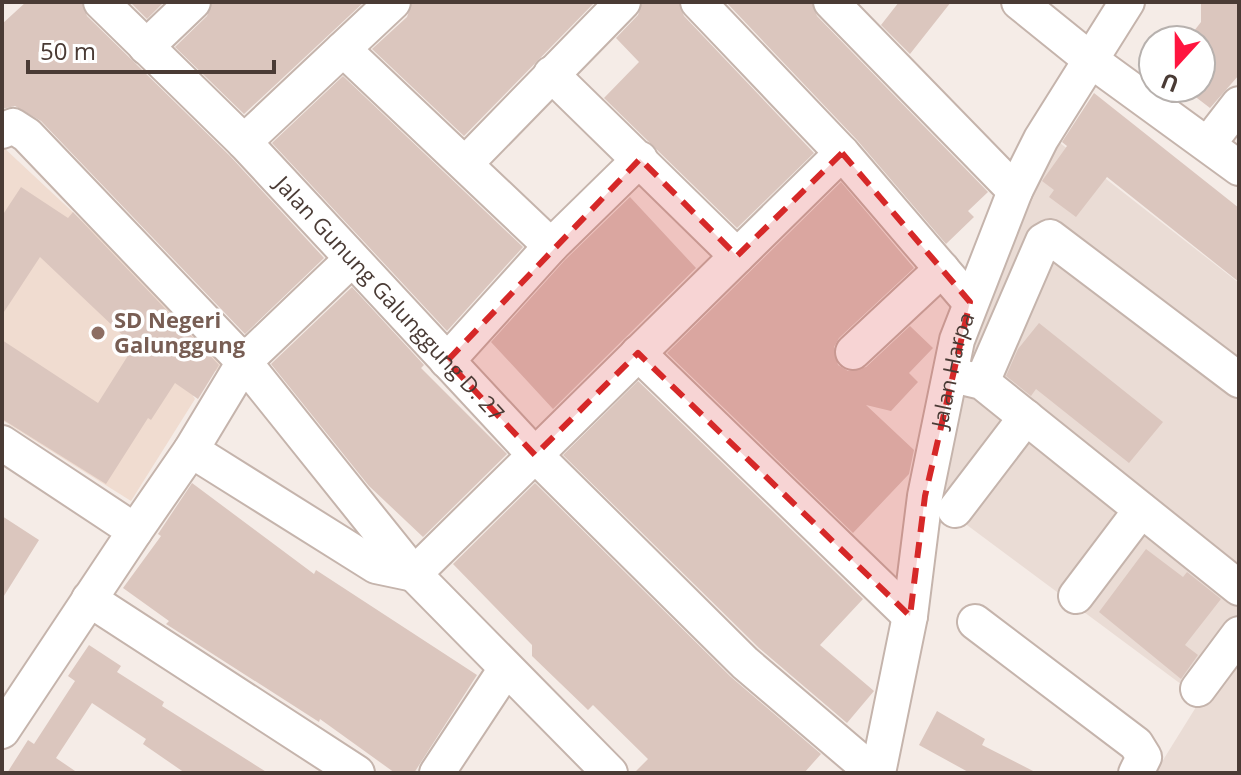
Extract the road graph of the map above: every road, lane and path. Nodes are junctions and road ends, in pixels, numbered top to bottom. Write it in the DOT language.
graph roads {
  1 [pos="101,2"];
  2 [pos="193,2"];
  3 [pos="393,2"];
  4 [pos="623,2"];
  5 [pos="698,2"];
  6 [pos="831,2"];
  7 [pos="1019,2"];
  8 [pos="1127,2"];
  9 [pos="146,47"];
  10 [pos="343,49"];
  11 [pos="1092,61"];
  12 [pos="551,74"];
  13 [pos="1239,104"];
  14 [pos="2,131"];
  15 [pos="244,142"];
  16 [pos="1208,144"];
  17 [pos="842,153"];
  18 [pos="640,159"];
  19 [pos="466,163"];
  20 [pos="1239,168"];
  21 [pos="1015,191"];
  22 [pos="551,246"];
  23 [pos="737,256"];
  24 [pos="352,259"];
  25 [pos="942,269"];
  26 [pos="970,302"];
  27 [pos="853,352"];
  28 [pos="638,353"];
  29 [pos="447,361"];
  30 [pos="244,362"];
  31 [pos="966,378"];
  32 [pos="1239,380"];
  33 [pos="1026,417"];
  34 [pos="2,443"];
  35 [pos="191,450"];
  36 [pos="535,455"];
  37 [pos="955,510"];
  38 [pos="1141,510"];
  39 [pos="135,531"];
  40 [pos="414,574"];
  41 [pos="1239,588"];
  42 [pos="1076,596"];
  43 [pos="89,599"];
  44 [pos="910,616"];
  45 [pos="975,622"];
  46 [pos="1239,634"];
  47 [pos="505,670"];
  48 [pos="1198,689"];
  49 [pos="2,731"];
  50 [pos="357,773"];
  51 [pos="437,773"];
  52 [pos="610,773"];
  53 [pos="876,773"];
  54 [pos="1136,773"];
  1 -- 9 [label="street, Jalan Gunung Galunggung D. 27"];
  2 -- 9 [label="street"];
  3 -- 10 [label="street"];
  4 -- 12 [label="street"];
  5 -- 17 [label="street"];
  6 -- 21 [label="street"];
  7 -- 11 [label="street"];
  8 -- 11 [label="street, Jalan Harpa"];
  9 -- 15 [label="street, Jalan Gunung Galunggung D. 27"];
  10 -- 15 [label="street"];
  10 -- 19 [label="street"];
  11 -- 16 [label="street"];
  11 -- 21 [label="street, Jalan Harpa"];
  12 -- 18 [label="street"];
  12 -- 19 [label="street"];
  13 -- 16 [label="street"];
  14 -- 30 [label="street"];
  15 -- 24 [label="street, Jalan Gunung Galunggung D. 27"];
  16 -- 20 [label="street"];
  17 -- 23 [label="street"];
  17 -- 25 [label="street"];
  18 -- 22 [label="street"];
  18 -- 23 [label="street"];
  19 -- 22 [label="street"];
  21 -- 26 [label="street, Jalan Harpa"];
  22 -- 29 [label="street"];
  23 -- 28 [label="street"];
  24 -- 29 [label="street, Jalan Gunung Galunggung D. 27"];
  24 -- 30 [label="street"];
  25 -- 26 [label="street"];
  25 -- 27 [label="street"];
  26 -- 31 [label="street, Jalan Harpa"];
  28 -- 36 [label="street"];
  28 -- 44 [label="street"];
  29 -- 36 [label="street, Jalan Gunung Galunggung D. 27"];
  30 -- 35 [label="street"];
  30 -- 40 [label="street"];
  31 -- 32 [label="street"];
  31 -- 33 [label="street"];
  31 -- 44 [label="street, Jalan Harpa"];
  33 -- 37 [label="street"];
  33 -- 38 [label="street"];
  34 -- 39 [label="street"];
  35 -- 39 [label="street"];
  35 -- 40 [label="street"];
  36 -- 40 [label="street"];
  36 -- 53 [label="street, Jalan Gunung Galunggung D. 27"];
  38 -- 41 [label="street"];
  38 -- 42 [label="street"];
  39 -- 43 [label="street"];
  40 -- 47 [label="street"];
  43 -- 49 [label="street"];
  43 -- 50 [label="street"];
  44 -- 53 [label="street, Jalan Harpa"];
  45 -- 54 [label="street"];
  46 -- 48 [label="street"];
  47 -- 51 [label="street"];
  47 -- 52 [label="street"];
}
